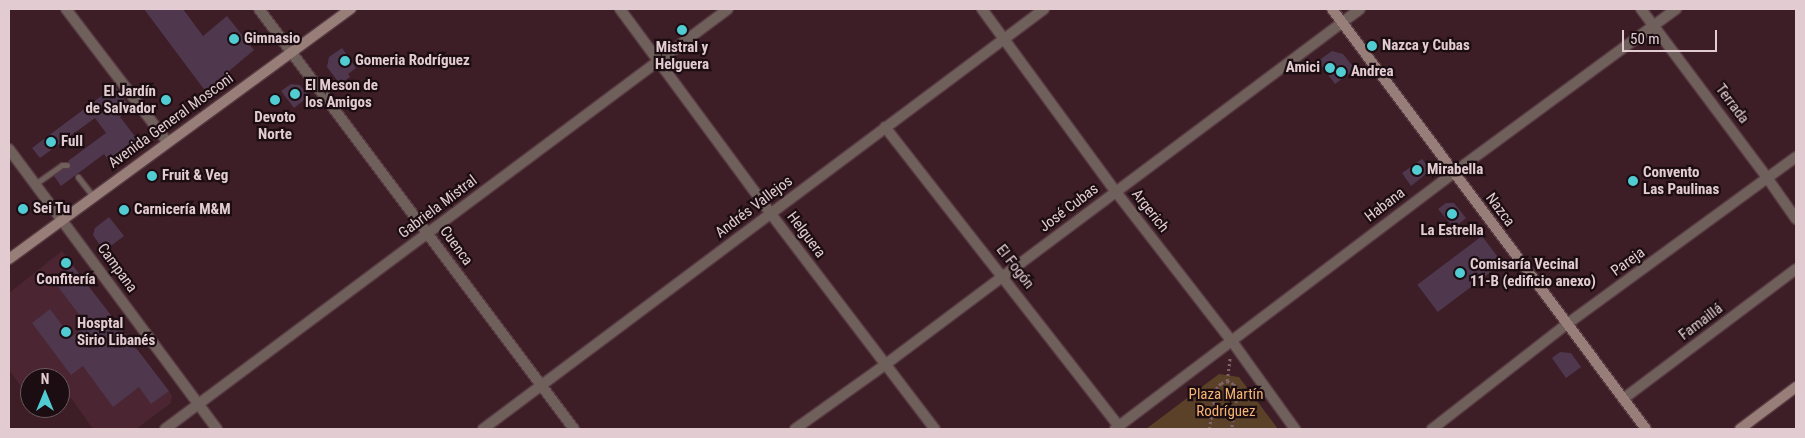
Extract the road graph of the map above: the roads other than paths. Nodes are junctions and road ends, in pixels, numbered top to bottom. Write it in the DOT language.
graph roads {
  1 [pos="66,9"];
  2 [pos="259,9"];
  3 [pos="351,9"];
  4 [pos="620,9"];
  5 [pos="728,9"];
  6 [pos="982,9"];
  7 [pos="1044,9"];
  8 [pos="1332,9"];
  9 [pos="1360,9"];
  10 [pos="1641,9"];
  11 [pos="1676,9"];
  12 [pos="1343,21"];
  13 [pos="1654,25"];
  14 [pos="1004,39"];
  15 [pos="292,51"];
  16 [pos="658,60"];
  17 [pos="885,126"];
  18 [pos="168,142"];
  19 [pos="9,149"];
  20 [pos="1796,158"];
  21 [pos="67,165"];
  22 [pos="1453,173"];
  23 [pos="78,177"];
  24 [pos="1768,179"];
  25 [pos="36,184"];
  26 [pos="1116,192"];
  27 [pos="93,196"];
  28 [pos="771,214"];
  29 [pos="62,219"];
  30 [pos="1796,219"];
  31 [pos="428,233"];
  32 [pos="9,259"];
  33 [pos="1796,269"];
  34 [pos="1003,276"];
  35 [pos="1567,324"];
  36 [pos="1231,340"];
  37 [pos="886,364"];
  38 [pos="540,385"];
  39 [pos="1796,387"];
  40 [pos="1623,399"];
  41 [pos="198,404"];
  42 [pos="1117,428"];
  43 [pos="165,429"];
  44 [pos="218,429"];
  45 [pos="483,429"];
  46 [pos="574,429"];
  47 [pos="795,429"];
  48 [pos="935,429"];
  49 [pos="1295,429"];
  50 [pos="1432,429"];
  51 [pos="1646,429"];
  52 [pos="1740,429"];
  1 -- 18 [label="street"];
  2 -- 15 [label="street, Cuenca"];
  3 -- 15 [label="street, Avenida General Mosconi"];
  4 -- 16 [label="street, Helguera"];
  5 -- 16 [label="street, Gabriela Mistral"];
  6 -- 14 [label="street, Argerich"];
  7 -- 14 [label="street, Andrés Vallejos"];
  8 -- 12 [label="street, Nazca"];
  9 -- 12 [label="street, José Cubas"];
  10 -- 13 [label="street, Terrada"];
  11 -- 13 [label="street, Habana"];
  12 -- 22 [label="street, Nazca"];
  12 -- 26 [label="street, José Cubas"];
  13 -- 22 [label="street, Habana"];
  13 -- 24 [label="street, Terrada"];
  14 -- 17 [label="street, Andrés Vallejos"];
  14 -- 26 [label="street, Argerich"];
  15 -- 18 [label="street, Avenida General Mosconi"];
  15 -- 31 [label="street, Cuenca"];
  16 -- 28 [label="street, Helguera"];
  16 -- 31 [label="street, Gabriela Mistral"];
  17 -- 28 [label="street, Andrés Vallejos"];
  17 -- 34 [label="street, El Fogón"];
  18 -- 27 [label="street, Avenida General Mosconi"];
  19 -- 25 [label="street, Campana"];
  20 -- 24 [label="street, Pareja"];
  21 -- 25 [label="lane"];
  22 -- 35 [label="street, Nazca"];
  22 -- 36 [label="street, Habana"];
  23 -- 27 [label="lane"];
  24 -- 30 [label="street, Terrada"];
  24 -- 35 [label="street, Pareja"];
  25 -- 29 [label="street, Campana"];
  26 -- 34 [label="street, José Cubas"];
  26 -- 36 [label="street, Argerich"];
  27 -- 29 [label="street, Avenida General Mosconi"];
  28 -- 37 [label="street, Helguera"];
  28 -- 38 [label="street, Andrés Vallejos"];
  29 -- 32 [label="street, Avenida General Mosconi"];
  29 -- 41 [label="street, Campana"];
  31 -- 38 [label="street, Cuenca"];
  31 -- 41 [label="street, Gabriela Mistral"];
  33 -- 40 [label="street, Famaillá"];
  34 -- 37 [label="street, José Cubas"];
  34 -- 42 [label="street, El Fogón"];
  35 -- 40 [label="street, Nazca"];
  35 -- 50 [label="street, Pareja"];
  36 -- 42 [label="street, Habana"];
  36 -- 49 [label="street, Argerich"];
  37 -- 47 [label="street, José Cubas"];
  37 -- 48 [label="street, Helguera"];
  38 -- 45 [label="street, Andrés Vallejos"];
  38 -- 46 [label="street, Cuenca"];
  39 -- 52 [label="street"];
  40 -- 51 [label="street, Nazca"];
  41 -- 43 [label="street, Gabriela Mistral"];
  41 -- 44 [label="street, Campana"];
}
